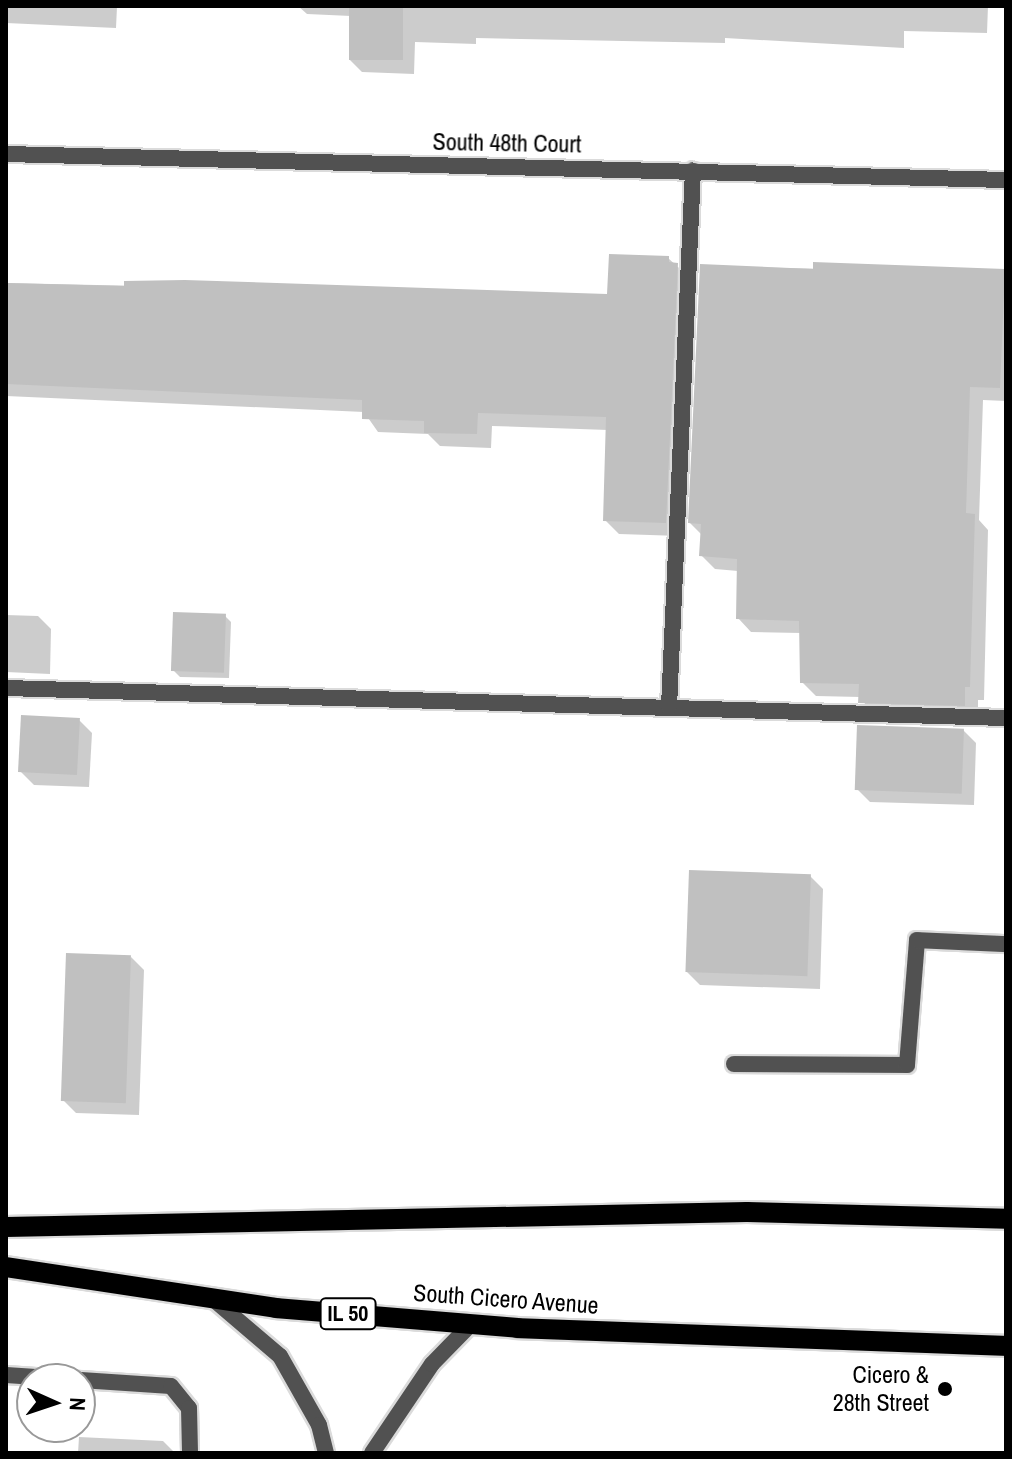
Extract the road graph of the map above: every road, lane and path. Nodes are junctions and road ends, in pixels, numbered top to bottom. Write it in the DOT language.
graph roads {
  1 [pos="6,154"];
  2 [pos="693,171"];
  3 [pos="1006,180"];
  4 [pos="6,688"];
  5 [pos="669,707"];
  6 [pos="1006,718"];
  7 [pos="1006,944"];
  8 [pos="734,1064"];
  9 [pos="1006,1219"];
  10 [pos="6,1227"];
  11 [pos="6,1267"];
  12 [pos="213,1299"];
  13 [pos="471,1324"];
  14 [pos="1006,1346"];
  15 [pos="6,1375"];
  16 [pos="190,1453"];
  17 [pos="326,1453"];
  18 [pos="372,1453"];
  1 -- 2 [label="street, South 48th Court"];
  2 -- 3 [label="street, South 48th Court"];
  2 -- 5 [label="street"];
  4 -- 5 [label="street"];
  5 -- 6 [label="street"];
  7 -- 8 [label="street"];
  9 -- 10 [label="main road"];
  11 -- 12 [label="main road, South Cicero Avenue / IL 50"];
  12 -- 13 [label="main road, South Cicero Avenue / IL 50"];
  12 -- 17 [label="street"];
  13 -- 14 [label="main road, South Cicero Avenue / IL 50"];
  13 -- 18 [label="street"];
  15 -- 16 [label="street"];
}
